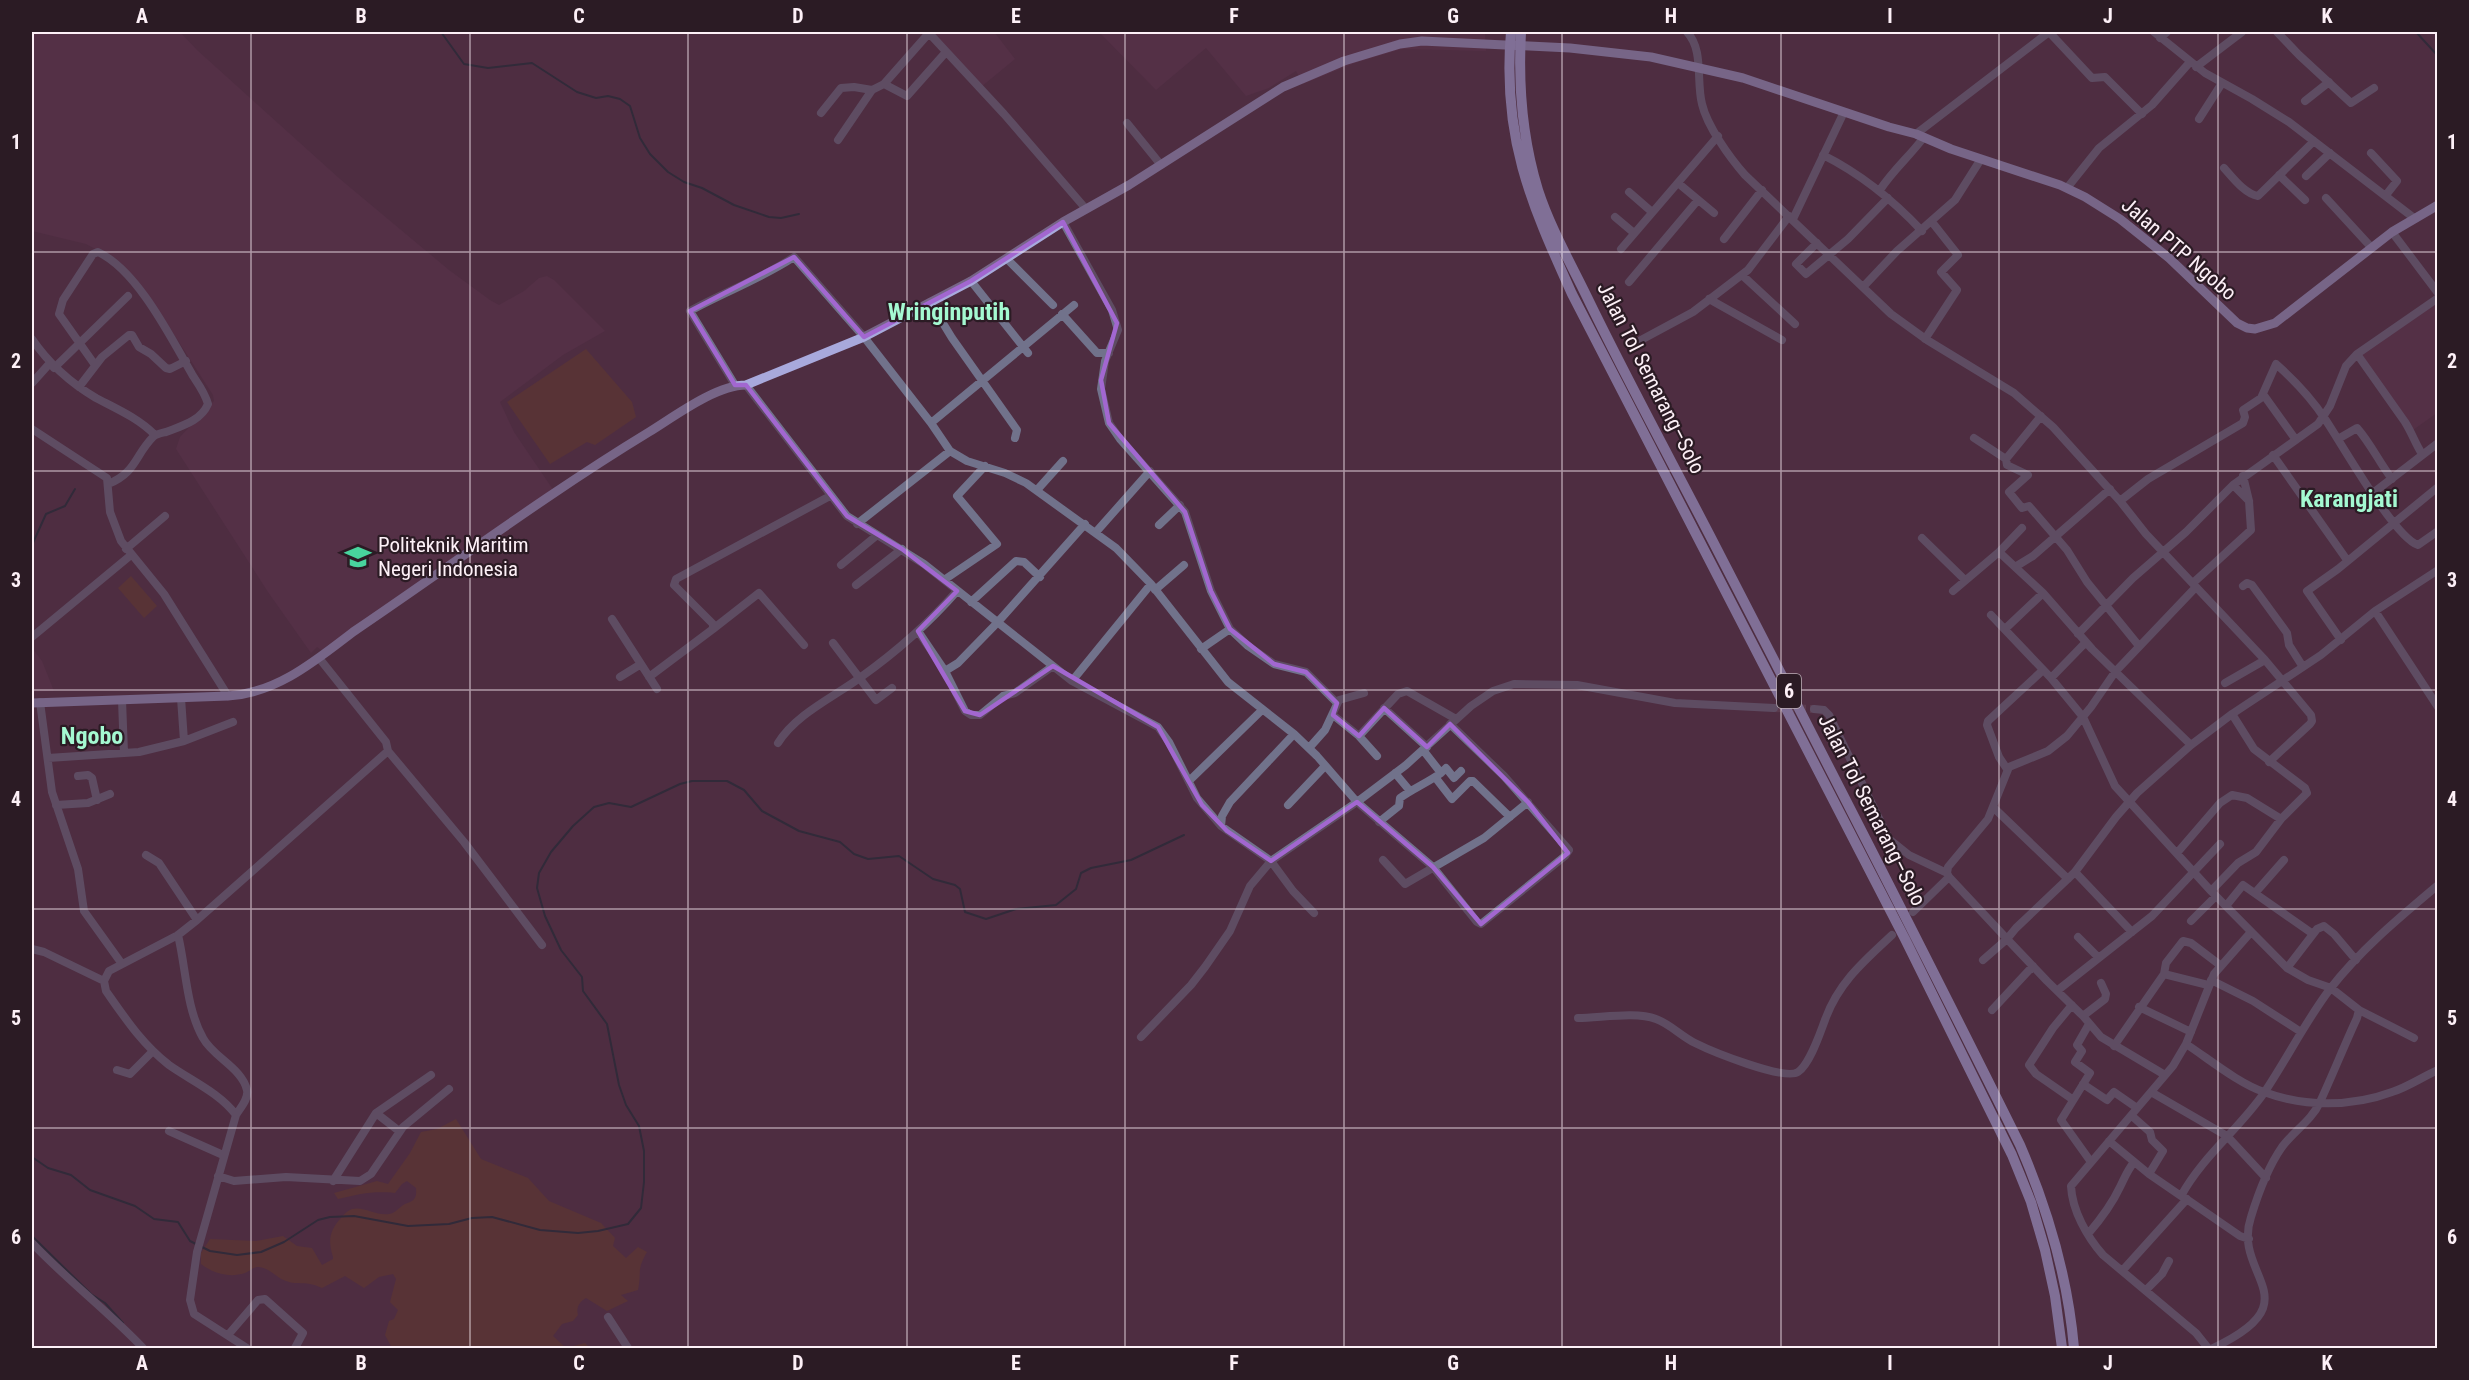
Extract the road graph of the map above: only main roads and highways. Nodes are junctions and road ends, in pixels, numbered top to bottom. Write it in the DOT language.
graph roads {
  1 [pos="1511,32"];
  2 [pos="1521,32"];
  3 [pos="2438,205"];
  4 [pos="36,702"];
  5 [pos="2062,1348"];
  6 [pos="2074,1348"];
  1 -- 5 [label="highway, Jalan Tol Semarang–Solo / 6"];
  2 -- 6 [label="highway, Jalan Tol Semarang–Solo / 6"];
  3 -- 4 [label="main road, Jalan PTP Ngobo"];
}
